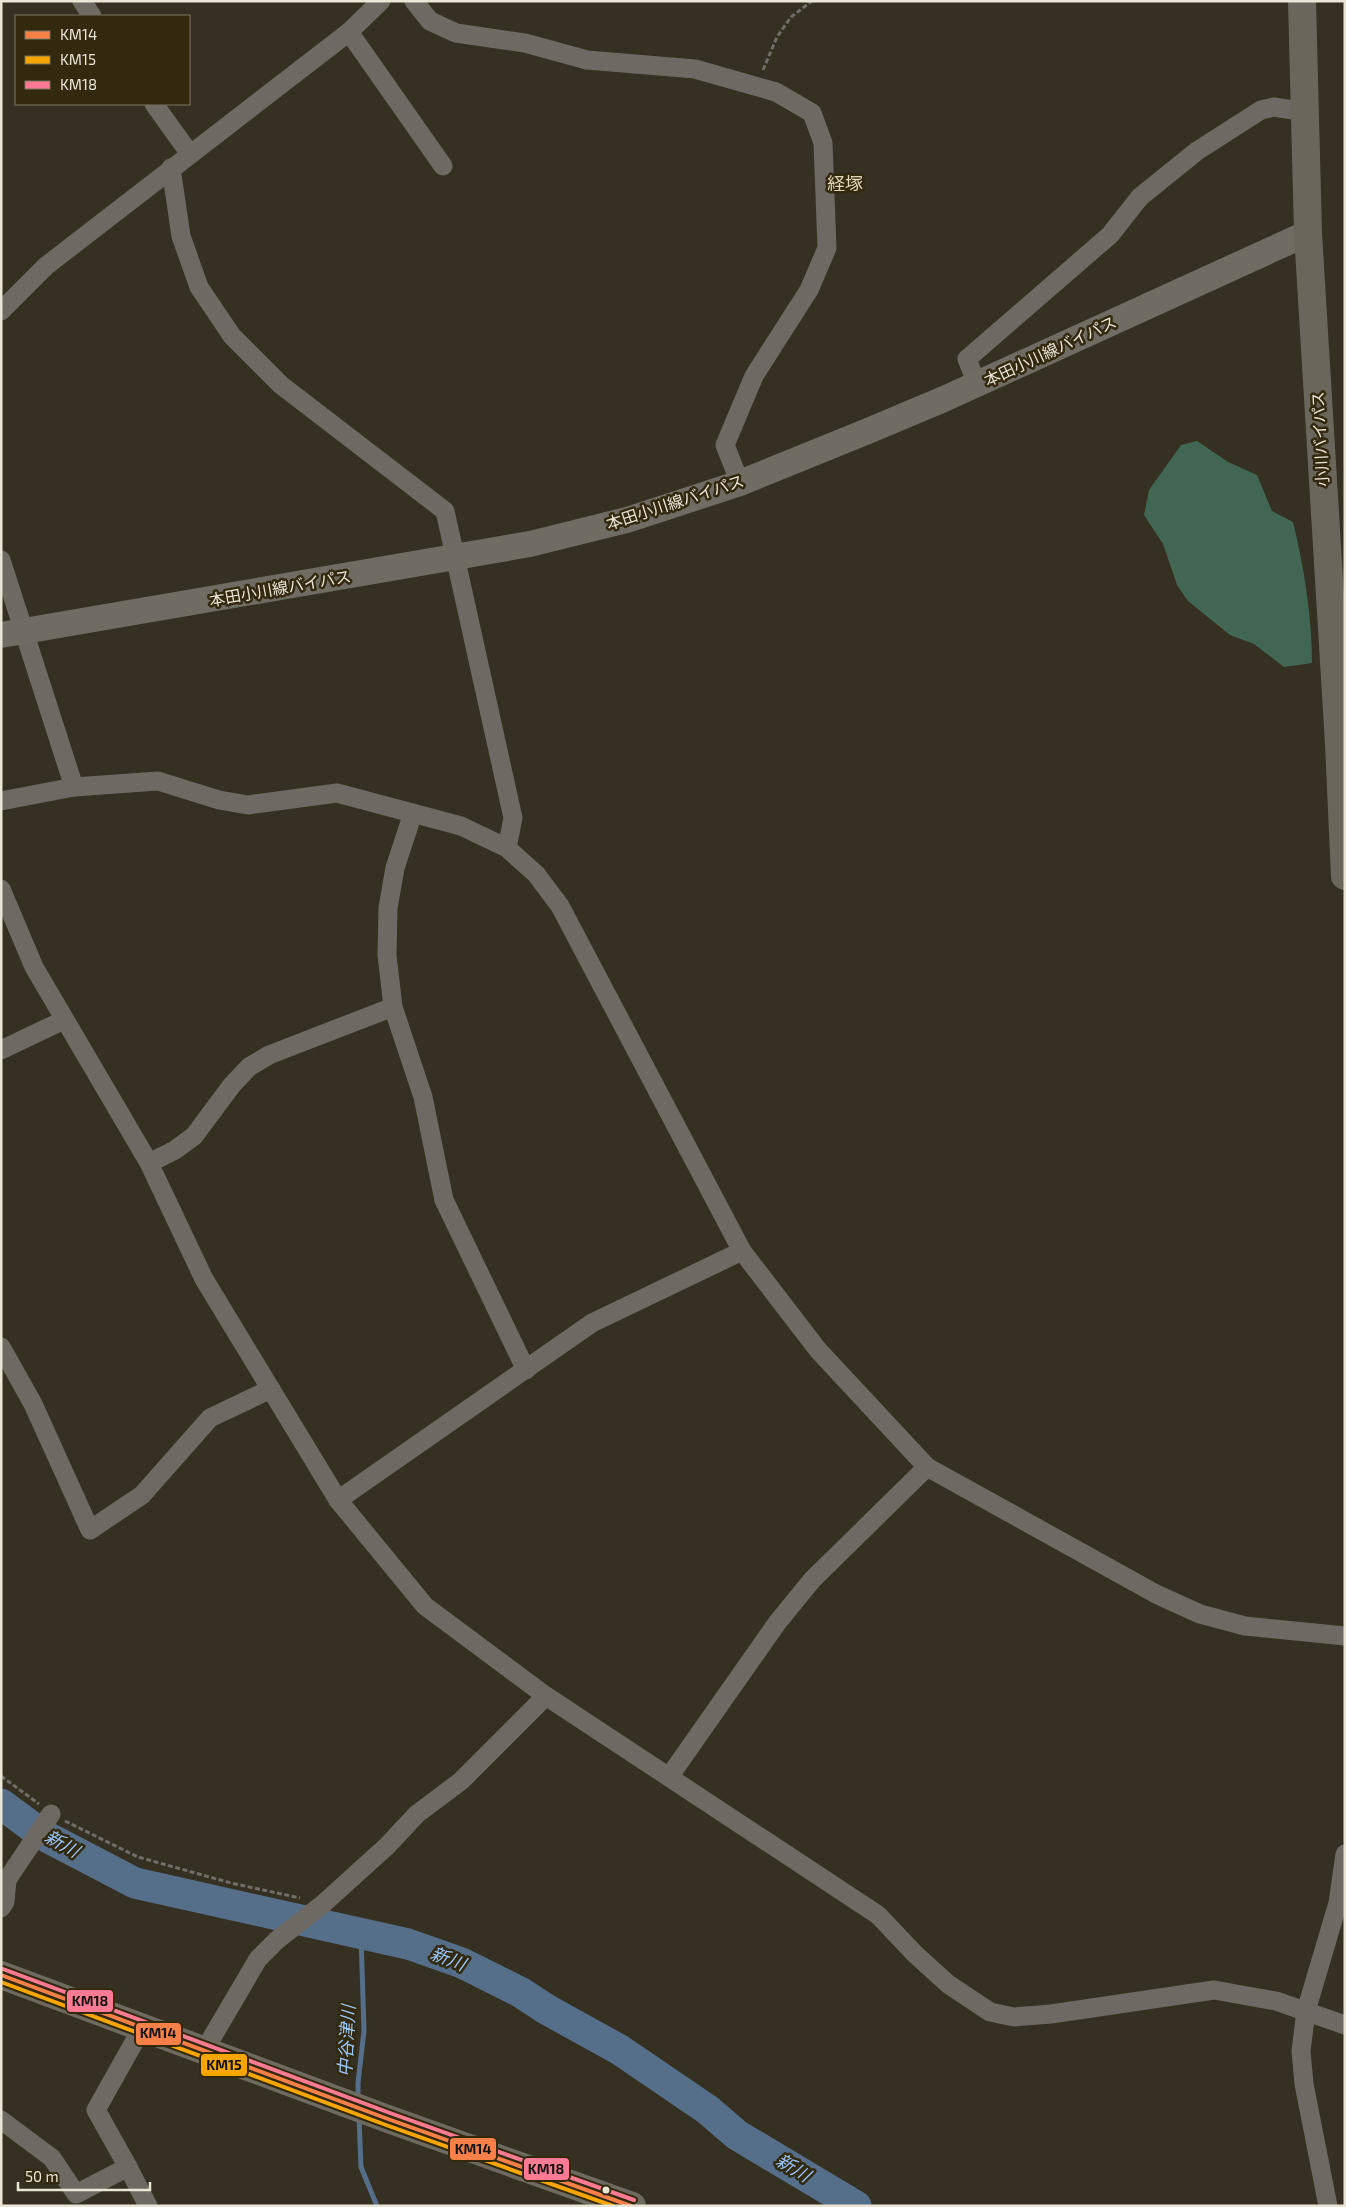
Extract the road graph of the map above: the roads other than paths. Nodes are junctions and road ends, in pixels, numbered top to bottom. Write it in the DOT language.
graph roads {
  1 [pos="82,1"];
  2 [pos="381,1"];
  3 [pos="414,1"];
  4 [pos="1302,1"];
  5 [pos="91,15"];
  6 [pos="349,32"];
  7 [pos="155,105"];
  8 [pos="1306,112"];
  9 [pos="190,154"];
  10 [pos="443,166"];
  11 [pos="172,168"];
  12 [pos="1308,233"];
  13 [pos="1,311"];
  14 [pos="977,384"];
  15 [pos="740,483"];
  16 [pos="455,557"];
  17 [pos="1,560"];
  18 [pos="13,633"];
  19 [pos="74,787"];
  20 [pos="1,801"];
  21 [pos="412,813"];
  22 [pos="507,848"];
  23 [pos="1345,876"];
  24 [pos="1,889"];
  25 [pos="394,1007"];
  26 [pos="64,1020"];
  27 [pos="1,1050"];
  28 [pos="149,1163"];
  29 [pos="742,1251"];
  30 [pos="1,1347"];
  31 [pos="526,1370"];
  32 [pos="271,1389"];
  33 [pos="927,1467"];
  34 [pos="338,1500"];
  35 [pos="1345,1636"];
  36 [pos="546,1696"];
  37 [pos="670,1777"];
  38 [pos="51,1814"];
  39 [pos="1345,1854"];
  40 [pos="1,1908"];
  41 [pos="1,1975"];
  42 [pos="1306,2011"];
  43 [pos="1345,2025"];
  44 [pos="142,2028"];
  45 [pos="204,2051"];
  46 [pos="1,2120"];
  47 [pos="128,2167"];
  48 [pos="148,2206"];
  49 [pos="632,2206"];
  50 [pos="1328,2206"];
  1 -- 5 [label="street"];
  2 -- 6 [label="street"];
  3 -- 15 [label="street"];
  4 -- 8 [label="highway, 小川バイパス"];
  6 -- 9 [label="street"];
  6 -- 10 [label="street"];
  7 -- 9 [label="street"];
  8 -- 12 [label="highway, 小川バイパス"];
  8 -- 14 [label="street"];
  9 -- 11 [label="street"];
  11 -- 13 [label="street"];
  11 -- 16 [label="street"];
  12 -- 14 [label="main road, 本田小川線バイパス"];
  12 -- 23 [label="highway, 小川バイパス"];
  14 -- 15 [label="main road, 本田小川線バイパス"];
  15 -- 16 [label="main road, 本田小川線バイパス"];
  16 -- 18 [label="main road, 本田小川線バイパス"];
  16 -- 22 [label="street"];
  17 -- 18 [label="street"];
  18 -- 19 [label="street"];
  19 -- 20 [label="street"];
  19 -- 21 [label="street"];
  21 -- 22 [label="street"];
  21 -- 25 [label="street"];
  22 -- 29 [label="street"];
  24 -- 26 [label="street"];
  25 -- 28 [label="street"];
  25 -- 31 [label="street"];
  26 -- 27 [label="street"];
  26 -- 28 [label="street"];
  28 -- 32 [label="street"];
  29 -- 31 [label="street"];
  29 -- 33 [label="street"];
  30 -- 32 [label="street"];
  31 -- 34 [label="street"];
  32 -- 34 [label="street"];
  33 -- 35 [label="street"];
  33 -- 37 [label="street"];
  34 -- 36 [label="street"];
  36 -- 37 [label="street"];
  36 -- 45 [label="street"];
  37 -- 42 [label="street"];
  38 -- 40 [label="street"];
  39 -- 42 [label="street"];
  41 -- 44 [label="main road"];
  42 -- 43 [label="street"];
  42 -- 50 [label="street"];
  44 -- 45 [label="main road"];
  44 -- 47 [label="street"];
  45 -- 49 [label="main road"];
  46 -- 47 [label="street"];
  47 -- 48 [label="street"];
}
